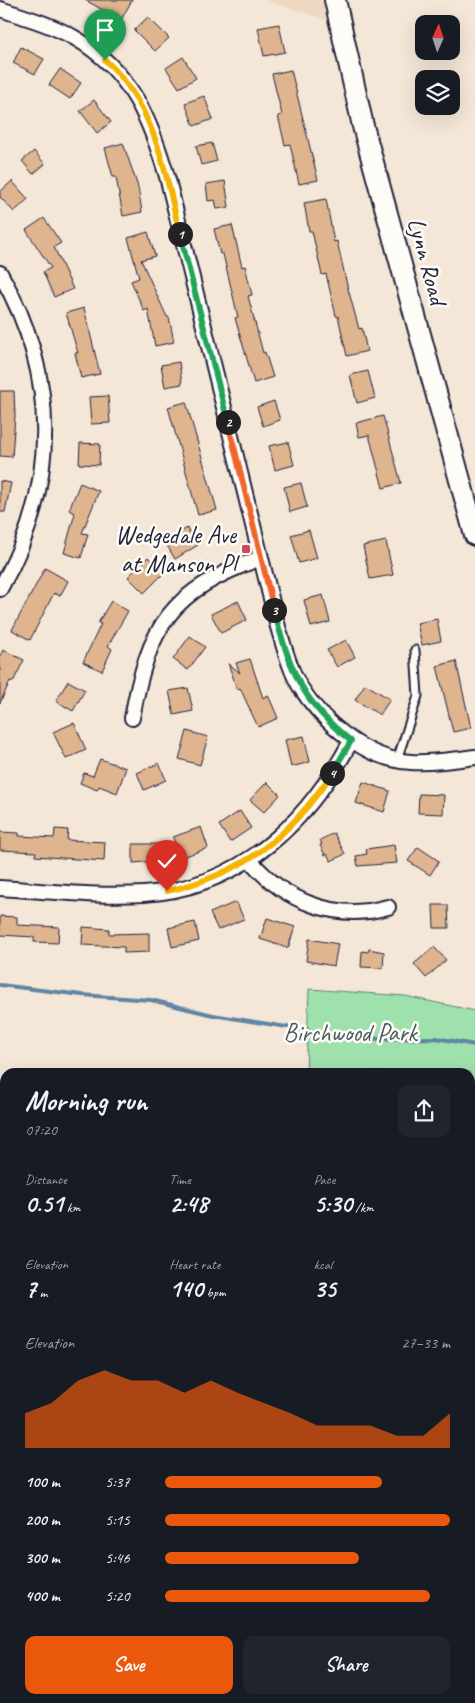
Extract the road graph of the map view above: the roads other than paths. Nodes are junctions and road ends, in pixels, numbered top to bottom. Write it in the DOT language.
graph roads {
  1 [pos="335,0"];
  2 [pos="0,9"];
  3 [pos="0,273"];
  4 [pos="475,535"];
  5 [pos="261,558"];
  6 [pos="0,589"];
  7 [pos="415,650"];
  8 [pos="132,718"];
  9 [pos="351,741"];
  10 [pos="475,757"];
  11 [pos="398,760"];
  12 [pos="250,860"];
  13 [pos="0,888"];
  14 [pos="388,907"];
  1 -- 4 [label="street, Lynn Road"];
  2 -- 5 [label="street"];
  3 -- 6 [label="street"];
  5 -- 8 [label="street"];
  5 -- 9 [label="street"];
  7 -- 11 [label="lane"];
  9 -- 11 [label="street"];
  9 -- 12 [label="street"];
  10 -- 11 [label="street"];
  12 -- 13 [label="street"];
  12 -- 14 [label="street"];
}
